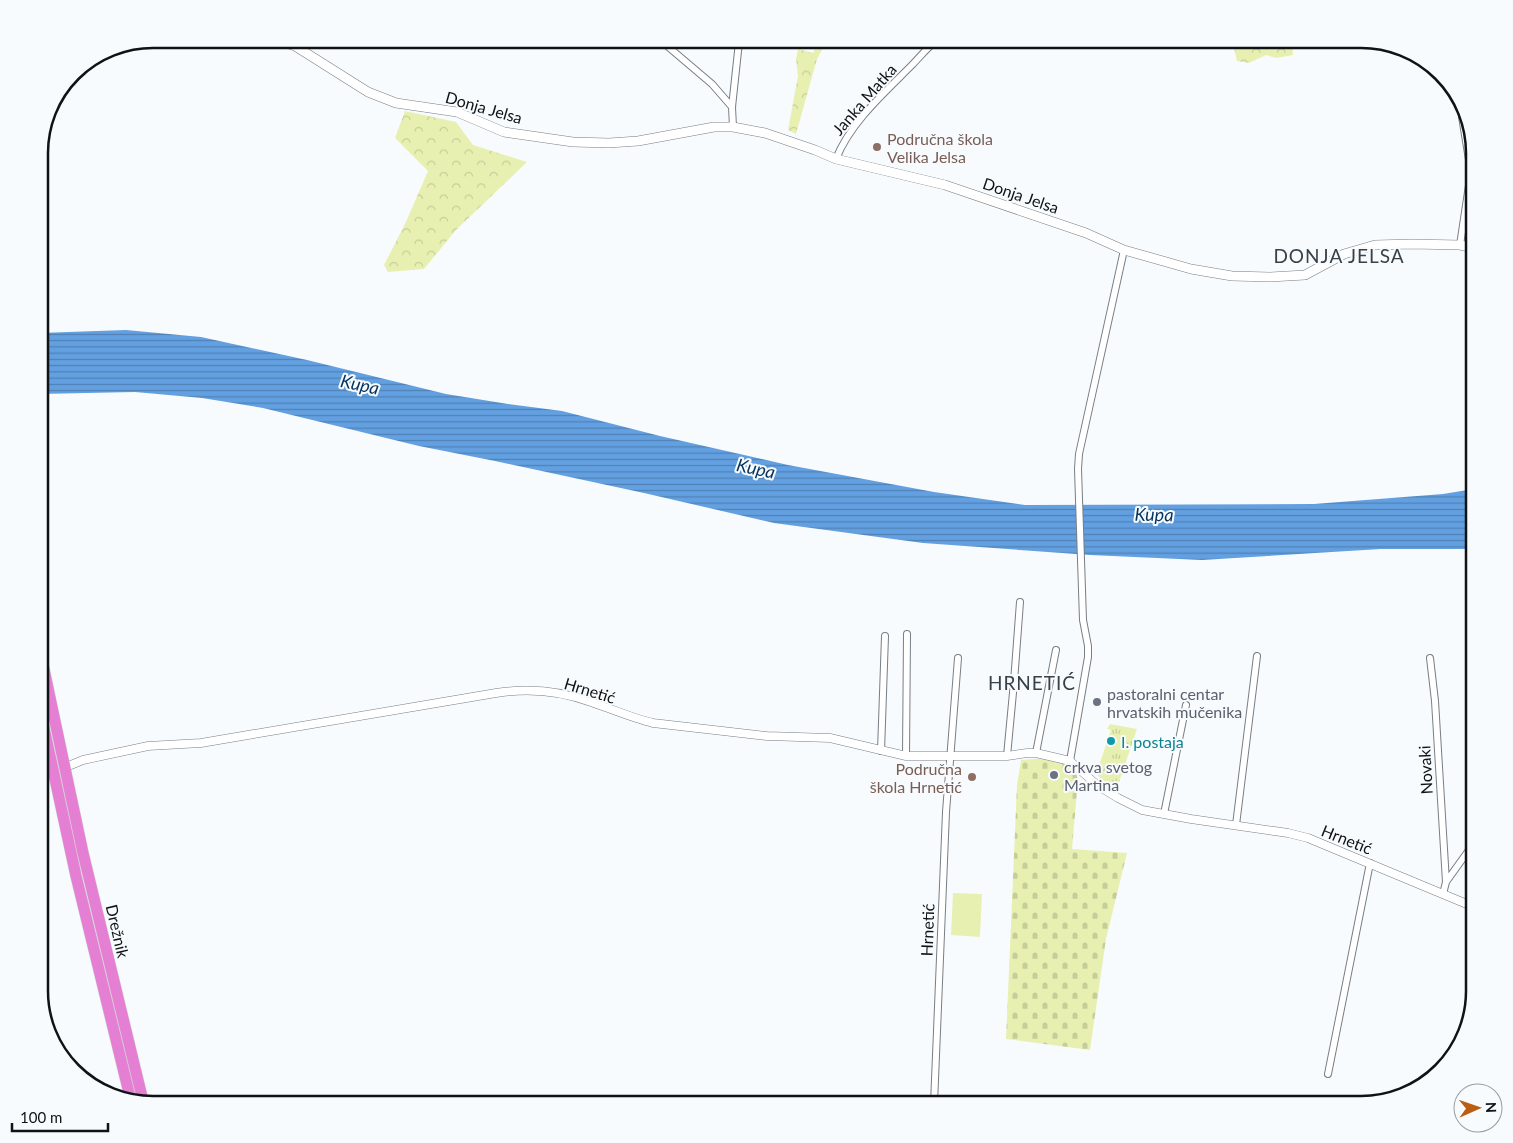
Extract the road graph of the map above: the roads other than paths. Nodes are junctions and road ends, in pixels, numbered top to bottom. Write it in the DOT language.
graph roads {
  1 [pos="297,48"];
  2 [pos="670,48"];
  3 [pos="738,48"];
  4 [pos="930,48"];
  5 [pos="732,107"];
  6 [pos="733,126"];
  7 [pos="836,159"];
  8 [pos="1466,205"];
  9 [pos="1460,244"];
  10 [pos="1466,246"];
  11 [pos="1124,250"];
  12 [pos="1020,602"];
  13 [pos="907,634"];
  14 [pos="885,636"];
  15 [pos="1056,650"];
  16 [pos="1257,656"];
  17 [pos="958,658"];
  18 [pos="1430,658"];
  19 [pos="48,688"];
  20 [pos="1186,705"];
  21 [pos="48,747"];
  22 [pos="881,751"];
  23 [pos="1036,753"];
  24 [pos="906,756"];
  25 [pos="1007,756"];
  26 [pos="951,757"];
  27 [pos="1070,761"];
  28 [pos="48,774"];
  29 [pos="1164,814"];
  30 [pos="1236,825"];
  31 [pos="1466,854"];
  32 [pos="1370,863"];
  33 [pos="1446,882"];
  34 [pos="1443,894"];
  35 [pos="1466,904"];
  36 [pos="1328,1074"];
  37 [pos="129,1092"];
  38 [pos="142,1095"];
  39 [pos="934,1096"];
  1 -- 6 [label="main road, Donja Jelsa"];
  2 -- 5 [label="street"];
  3 -- 5 [label="street"];
  4 -- 7 [label="street, Janka Matka"];
  5 -- 6 [label="street"];
  6 -- 7 [label="main road, Donja Jelsa"];
  7 -- 11 [label="main road, Donja Jelsa"];
  8 -- 9 [label="street"];
  9 -- 10 [label="main road, Donja Jelsa"];
  9 -- 11 [label="main road, Donja Jelsa"];
  11 -- 27 [label="street"];
  12 -- 25 [label="street"];
  13 -- 24 [label="street"];
  14 -- 22 [label="street"];
  15 -- 23 [label="street"];
  16 -- 30 [label="street"];
  17 -- 26 [label="street"];
  18 -- 33 [label="street, Novaki"];
  19 -- 38 [label="highway, Drežnik, bridge"];
  20 -- 29 [label="street"];
  21 -- 37 [label="highway, Drežnik, bridge"];
  22 -- 24 [label="street, Hrnetić"];
  22 -- 28 [label="street, Hrnetić"];
  23 -- 25 [label="street, Hrnetić"];
  23 -- 27 [label="street, Hrnetić"];
  24 -- 26 [label="street, Hrnetić"];
  25 -- 26 [label="street, Hrnetić"];
  26 -- 39 [label="street, Hrnetić"];
  27 -- 29 [label="street, Hrnetić"];
  29 -- 30 [label="street, Hrnetić"];
  30 -- 32 [label="street, Hrnetić"];
  31 -- 33 [label="street, Novaki"];
  32 -- 34 [label="street, Hrnetić"];
  32 -- 36 [label="street"];
  33 -- 34 [label="street, Novaki"];
  34 -- 35 [label="street"];
}
